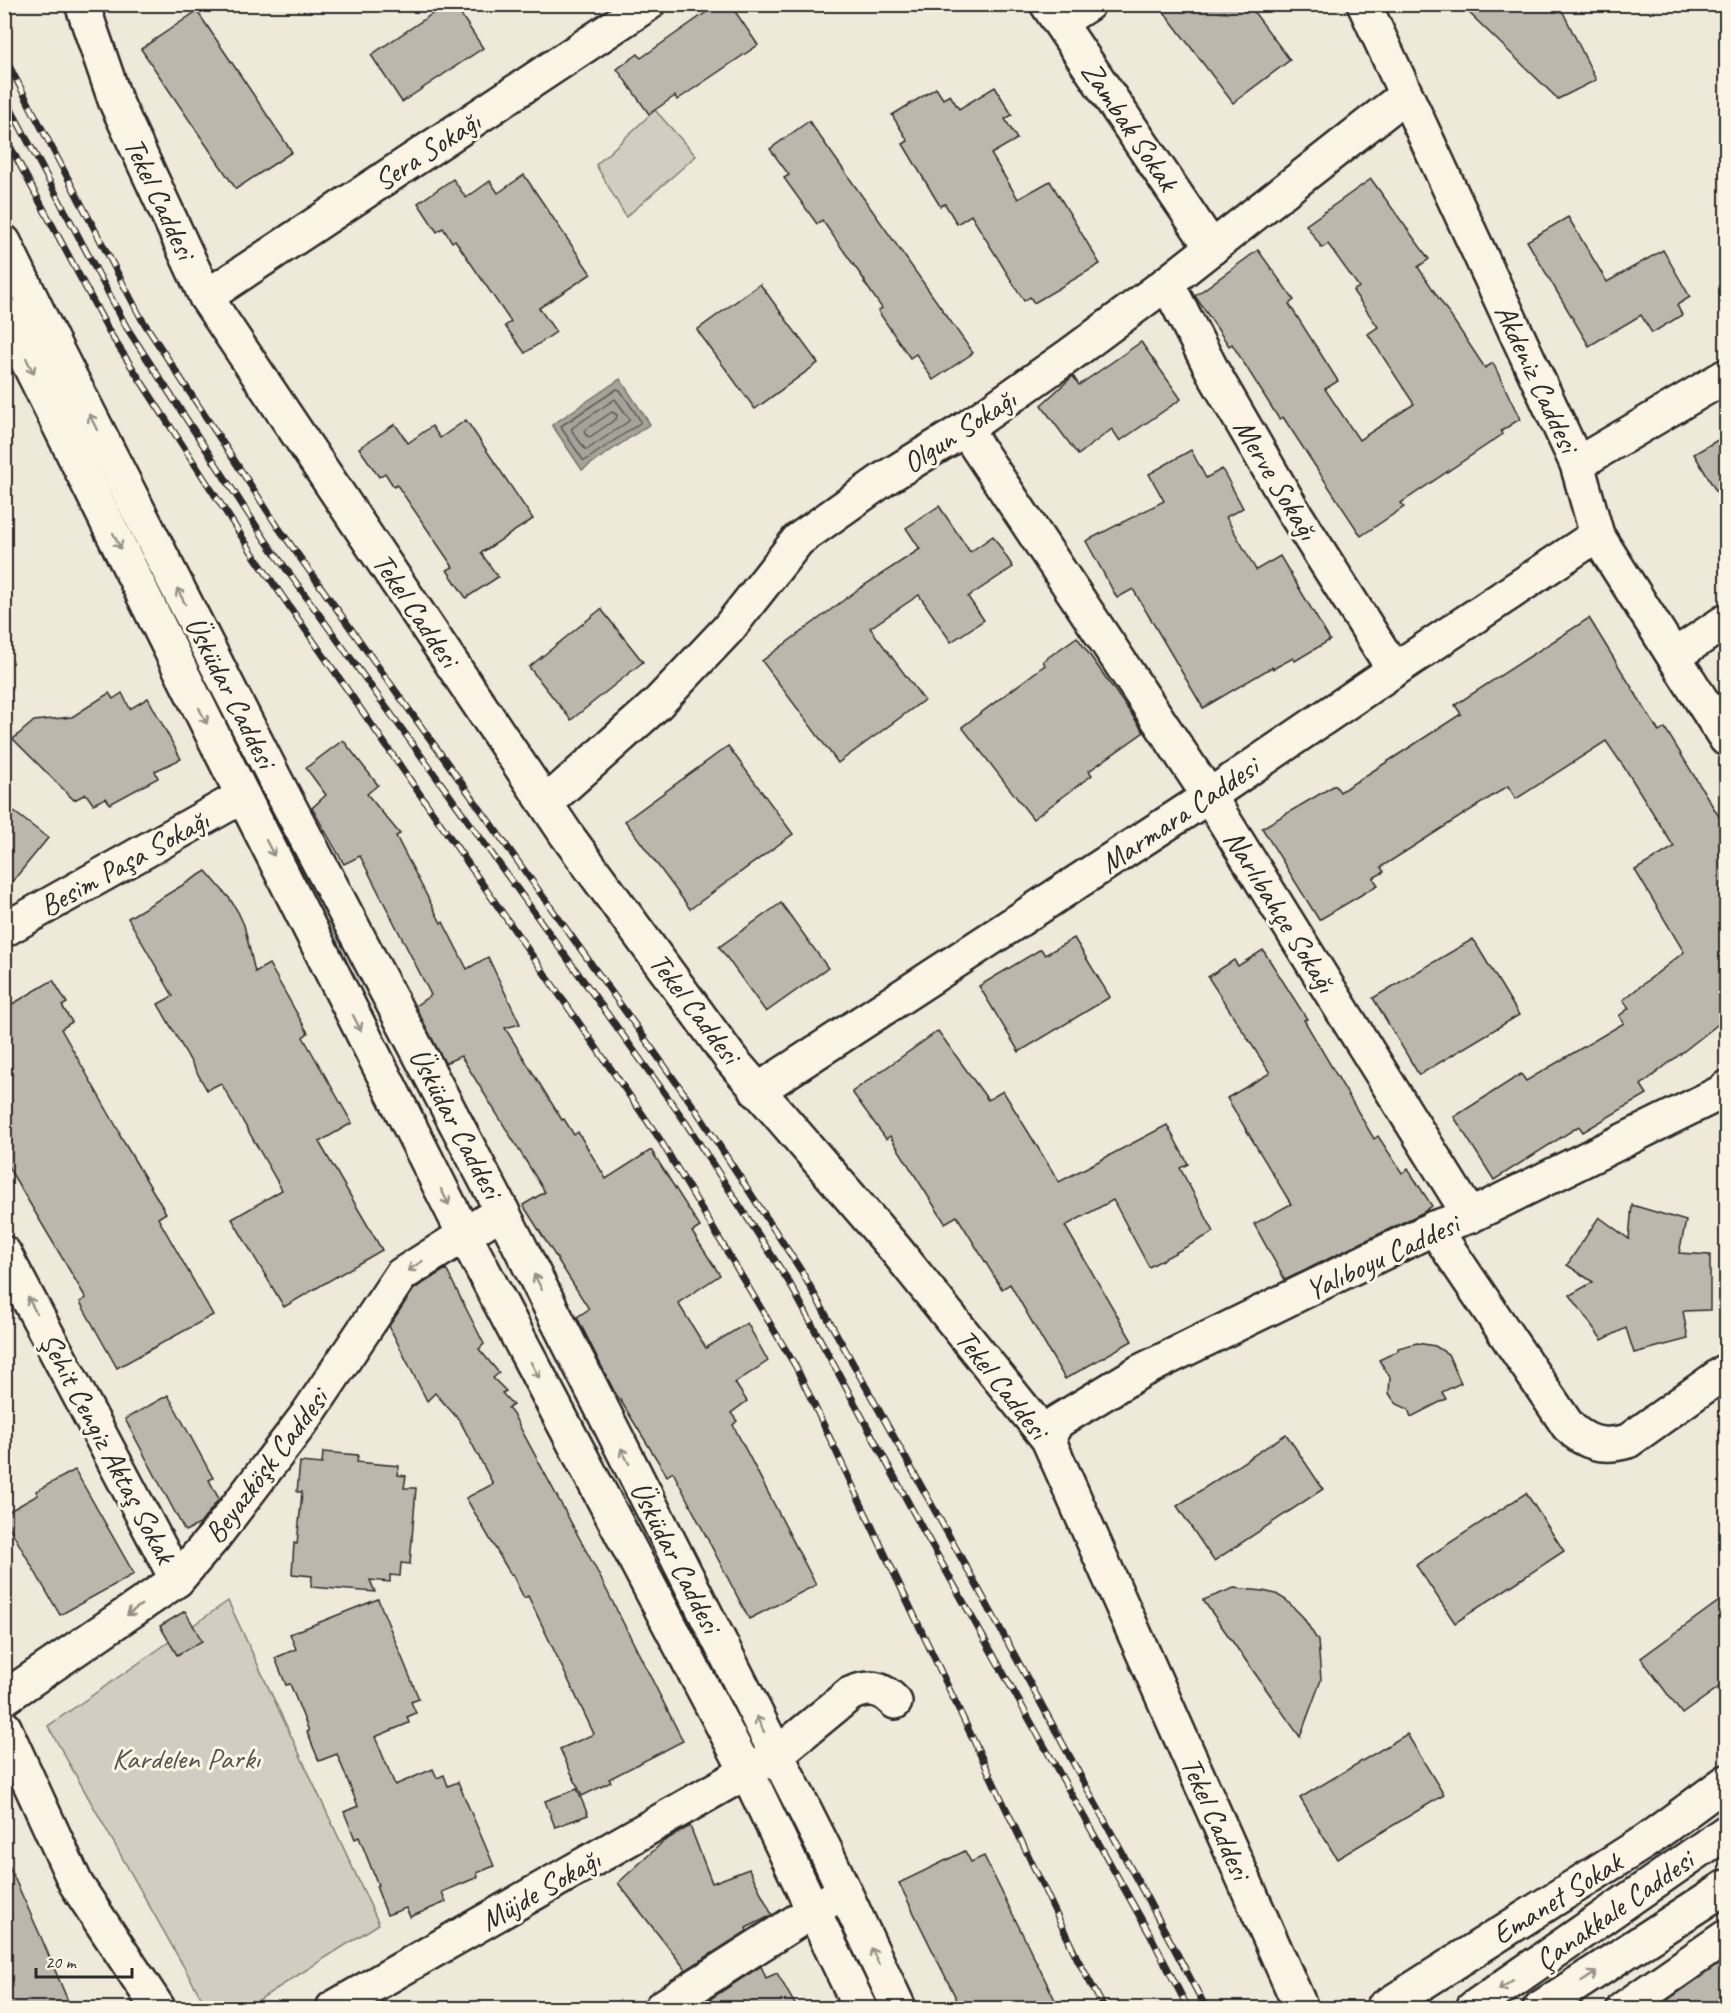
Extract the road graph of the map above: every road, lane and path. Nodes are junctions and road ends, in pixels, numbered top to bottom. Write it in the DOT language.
graph roads {
  1 [pos="82,4"];
  2 [pos="648,4"];
  3 [pos="1088,4"];
  4 [pos="1364,4"];
  5 [pos="1053,13"];
  6 [pos="1406,95"];
  7 [pos="4,242"];
  8 [pos="1212,248"];
  9 [pos="1167,283"];
  10 [pos="206,297"];
  11 [pos="4,314"];
  12 [pos="1726,376"];
  13 [pos="965,429"];
  14 [pos="1577,464"];
  15 [pos="1597,535"];
  16 [pos="1726,621"];
  17 [pos="1674,656"];
  18 [pos="1394,670"];
  19 [pos="1726,740"];
  20 [pos="275,779"];
  21 [pos="243,796"];
  22 [pos="1209,796"];
  23 [pos="546,803"];
  24 [pos="4,930"];
  25 [pos="757,1090"];
  26 [pos="1724,1095"];
  27 [pos="502,1211"];
  28 [pos="1470,1216"];
  29 [pos="1434,1228"];
  30 [pos="464,1234"];
  31 [pos="4,1253"];
  32 [pos="1726,1371"];
  33 [pos="1048,1439"];
  34 [pos="177,1580"];
  35 [pos="4,1698"];
  36 [pos="895,1702"];
  37 [pos="4,1727"];
  38 [pos="776,1755"];
  39 [pos="747,1772"];
  40 [pos="1726,1782"];
  41 [pos="1726,1832"];
  42 [pos="1726,1887"];
  43 [pos="844,1891"];
  44 [pos="813,1912"];
  45 [pos="1726,1936"];
  46 [pos="158,2008"];
  47 [pos="333,2008"];
  48 [pos="661,2008"];
  49 [pos="860,2008"];
  50 [pos="899,2008"];
  51 [pos="1301,2008"];
  52 [pos="1383,2008"];
  53 [pos="1473,2008"];
  54 [pos="1540,2008"];
  55 [pos="1624,2008"];
  1 -- 10 [label="street, Tekel Caddesi"];
  2 -- 10 [label="street, Sera Sokağı"];
  3 -- 5 [label="street"];
  4 -- 6 [label="street, Akdeniz Caddesi"];
  5 -- 8 [label="street, Zambak Sokak"];
  6 -- 8 [label="street, Olgun Sokağı"];
  6 -- 14 [label="street, Akdeniz Caddesi"];
  20 -- 7 [label="street, Üsküdar Caddesi, one-way"];
  8 -- 9 [label="street, Olgun Sokağı"];
  9 -- 13 [label="street, Olgun Sokağı"];
  9 -- 18 [label="street, Merve Sokağı"];
  10 -- 23 [label="street, Tekel Caddesi"];
  11 -- 21 [label="street, Üsküdar Caddesi, one-way"];
  12 -- 14 [label="street"];
  13 -- 22 [label="street, Narlıbahçe Sokağı"];
  13 -- 23 [label="street, Olgun Sokağı"];
  14 -- 15 [label="street, Akdeniz Caddesi"];
  15 -- 17 [label="street, Akdeniz Caddesi"];
  15 -- 18 [label="street, Marmara Caddesi"];
  16 -- 17 [label="street"];
  17 -- 19 [label="street, Akdeniz Caddesi"];
  18 -- 22 [label="street, Marmara Caddesi"];
  20 -- 21 [label="street, Besim Paşa Sokağı"];
  20 -- 27 [label="street, Üsküdar Caddesi"];
  21 -- 24 [label="street, Besim Paşa Sokağı"];
  21 -- 30 [label="street, Üsküdar Caddesi, one-way"];
  22 -- 25 [label="street, Marmara Caddesi"];
  22 -- 28 [label="street, Narlıbahçe Sokağı"];
  23 -- 25 [label="street, Tekel Caddesi"];
  25 -- 33 [label="street, Tekel Caddesi"];
  26 -- 28 [label="street, Yalıboyu Caddesi"];
  27 -- 30 [label="street, Beyazköşk Caddesi"];
  38 -- 27 [label="street, Üsküdar Caddesi, one-way"];
  28 -- 29 [label="street, Yalıboyu Caddesi"];
  29 -- 32 [label="street"];
  29 -- 33 [label="street, Yalıboyu Caddesi"];
  30 -- 34 [label="street, Beyazköşk Caddesi, one-way"];
  30 -- 39 [label="street, Üsküdar Caddesi, one-way"];
  34 -- 31 [label="street, Şehit Cengiz Aktaş Sokak, one-way"];
  33 -- 51 [label="street, Tekel Caddesi"];
  34 -- 35 [label="street, Beyazköşk Caddesi, one-way"];
  36 -- 38 [label="street, Müjde Sokağı"];
  37 -- 46 [label="street"];
  38 -- 39 [label="street, Müjde Sokağı"];
  38 -- 43 [label="street, Üsküdar Caddesi"];
  39 -- 44 [label="street, Üsküdar Caddesi"];
  39 -- 47 [label="street, Müjde Sokağı"];
  40 -- 52 [label="street, Emanet Sokak"];
  41 -- 53 [label="street, Çanakkale Caddesi, one-way"];
  54 -- 42 [label="street, Çanakkale Caddesi, one-way"];
  43 -- 44 [label="street"];
  50 -- 43 [label="street, Üsküdar Caddesi, one-way"];
  44 -- 48 [label="street"];
  44 -- 49 [label="street, Üsküdar Caddesi"];
  45 -- 55 [label="street"];
}
